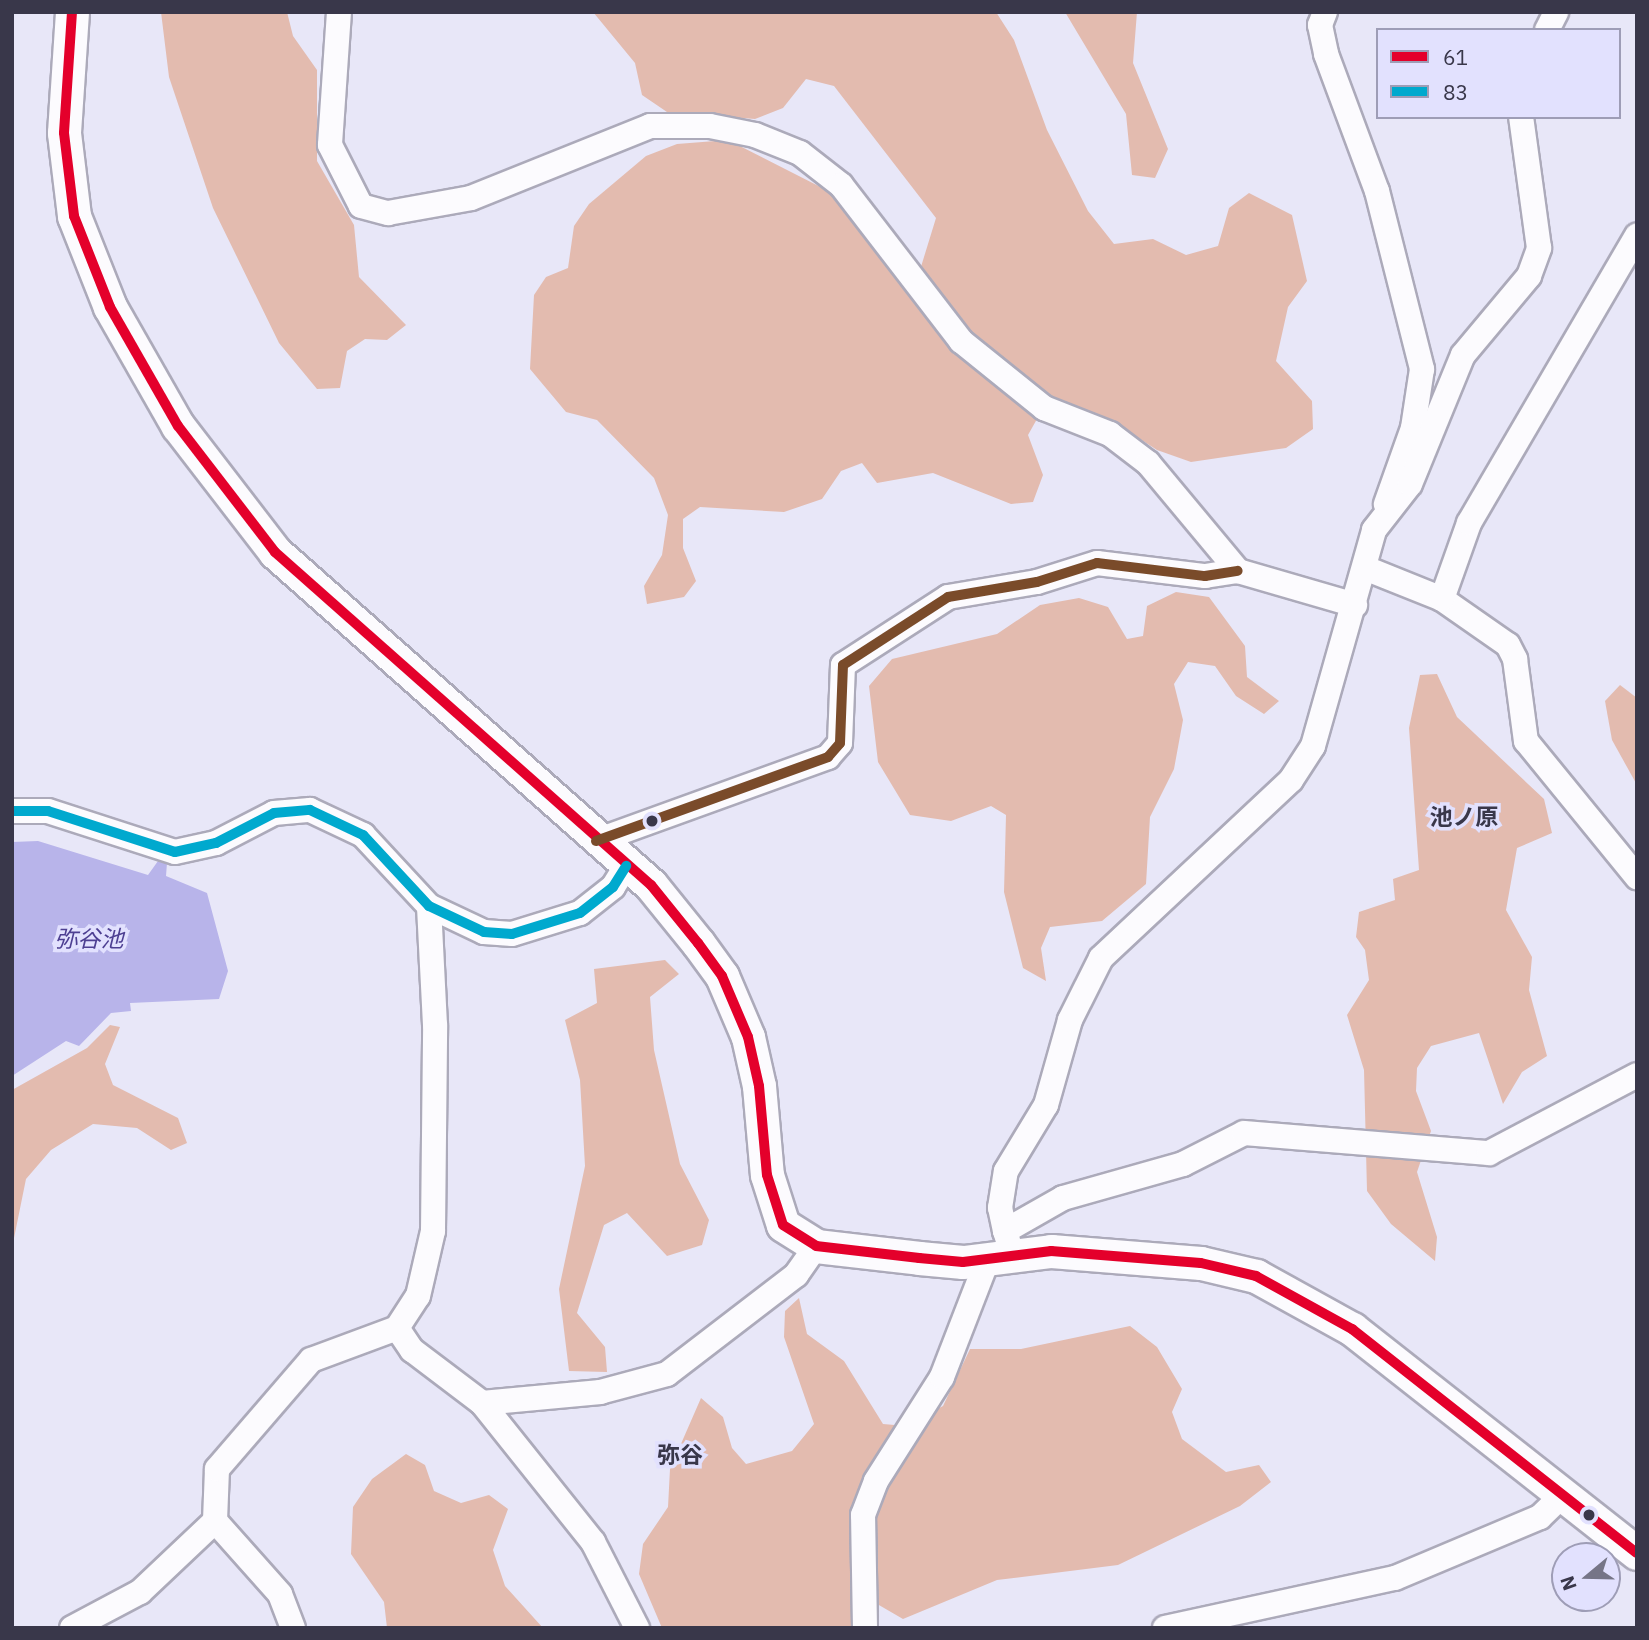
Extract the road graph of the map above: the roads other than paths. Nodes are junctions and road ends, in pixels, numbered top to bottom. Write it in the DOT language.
graph roads {
  1 [pos="72,12"];
  2 [pos="340,12"];
  3 [pos="1325,12"];
  4 [pos="1556,12"];
  5 [pos="1548,28"];
  6 [pos="1521,119"];
  7 [pos="1637,236"];
  8 [pos="1383,512"];
  9 [pos="1365,568"];
  10 [pos="1238,571"];
  11 [pos="1442,599"];
  12 [pos="1355,605"];
  13 [pos="12,811"];
  14 [pos="596,841"];
  15 [pos="626,866"];
  16 [pos="1637,877"];
  17 [pos="429,905"];
  18 [pos="1637,1075"];
  19 [pos="816,1246"];
  20 [pos="1001,1249"];
  21 [pos="397,1328"];
  22 [pos="482,1403"];
  23 [pos="1562,1496"];
  24 [pos="215,1521"];
  25 [pos="1637,1553"];
  26 [pos="72,1628"];
  27 [pos="293,1628"];
  28 [pos="637,1628"];
  29 [pos="865,1628"];
  30 [pos="1165,1628"];
  1 -- 14 [label="main road"];
  2 -- 10 [label="street"];
  3 -- 8 [label="street"];
  4 -- 5 [label="street"];
  6 -- 8 [label="street"];
  7 -- 11 [label="street"];
  8 -- 9 [label="street"];
  9 -- 11 [label="street"];
  9 -- 12 [label="street"];
  10 -- 12 [label="street"];
  10 -- 14 [label="street"];
  11 -- 16 [label="street"];
  12 -- 20 [label="street"];
  13 -- 17 [label="street"];
  14 -- 15 [label="main road"];
  15 -- 17 [label="street"];
  15 -- 19 [label="main road"];
  17 -- 21 [label="street"];
  18 -- 20 [label="street"];
  19 -- 20 [label="main road"];
  19 -- 22 [label="street"];
  20 -- 23 [label="main road"];
  20 -- 29 [label="street"];
  21 -- 22 [label="street"];
  21 -- 24 [label="street"];
  22 -- 28 [label="street"];
  23 -- 25 [label="main road"];
  23 -- 30 [label="street"];
  24 -- 26 [label="street"];
  24 -- 27 [label="street"];
}
